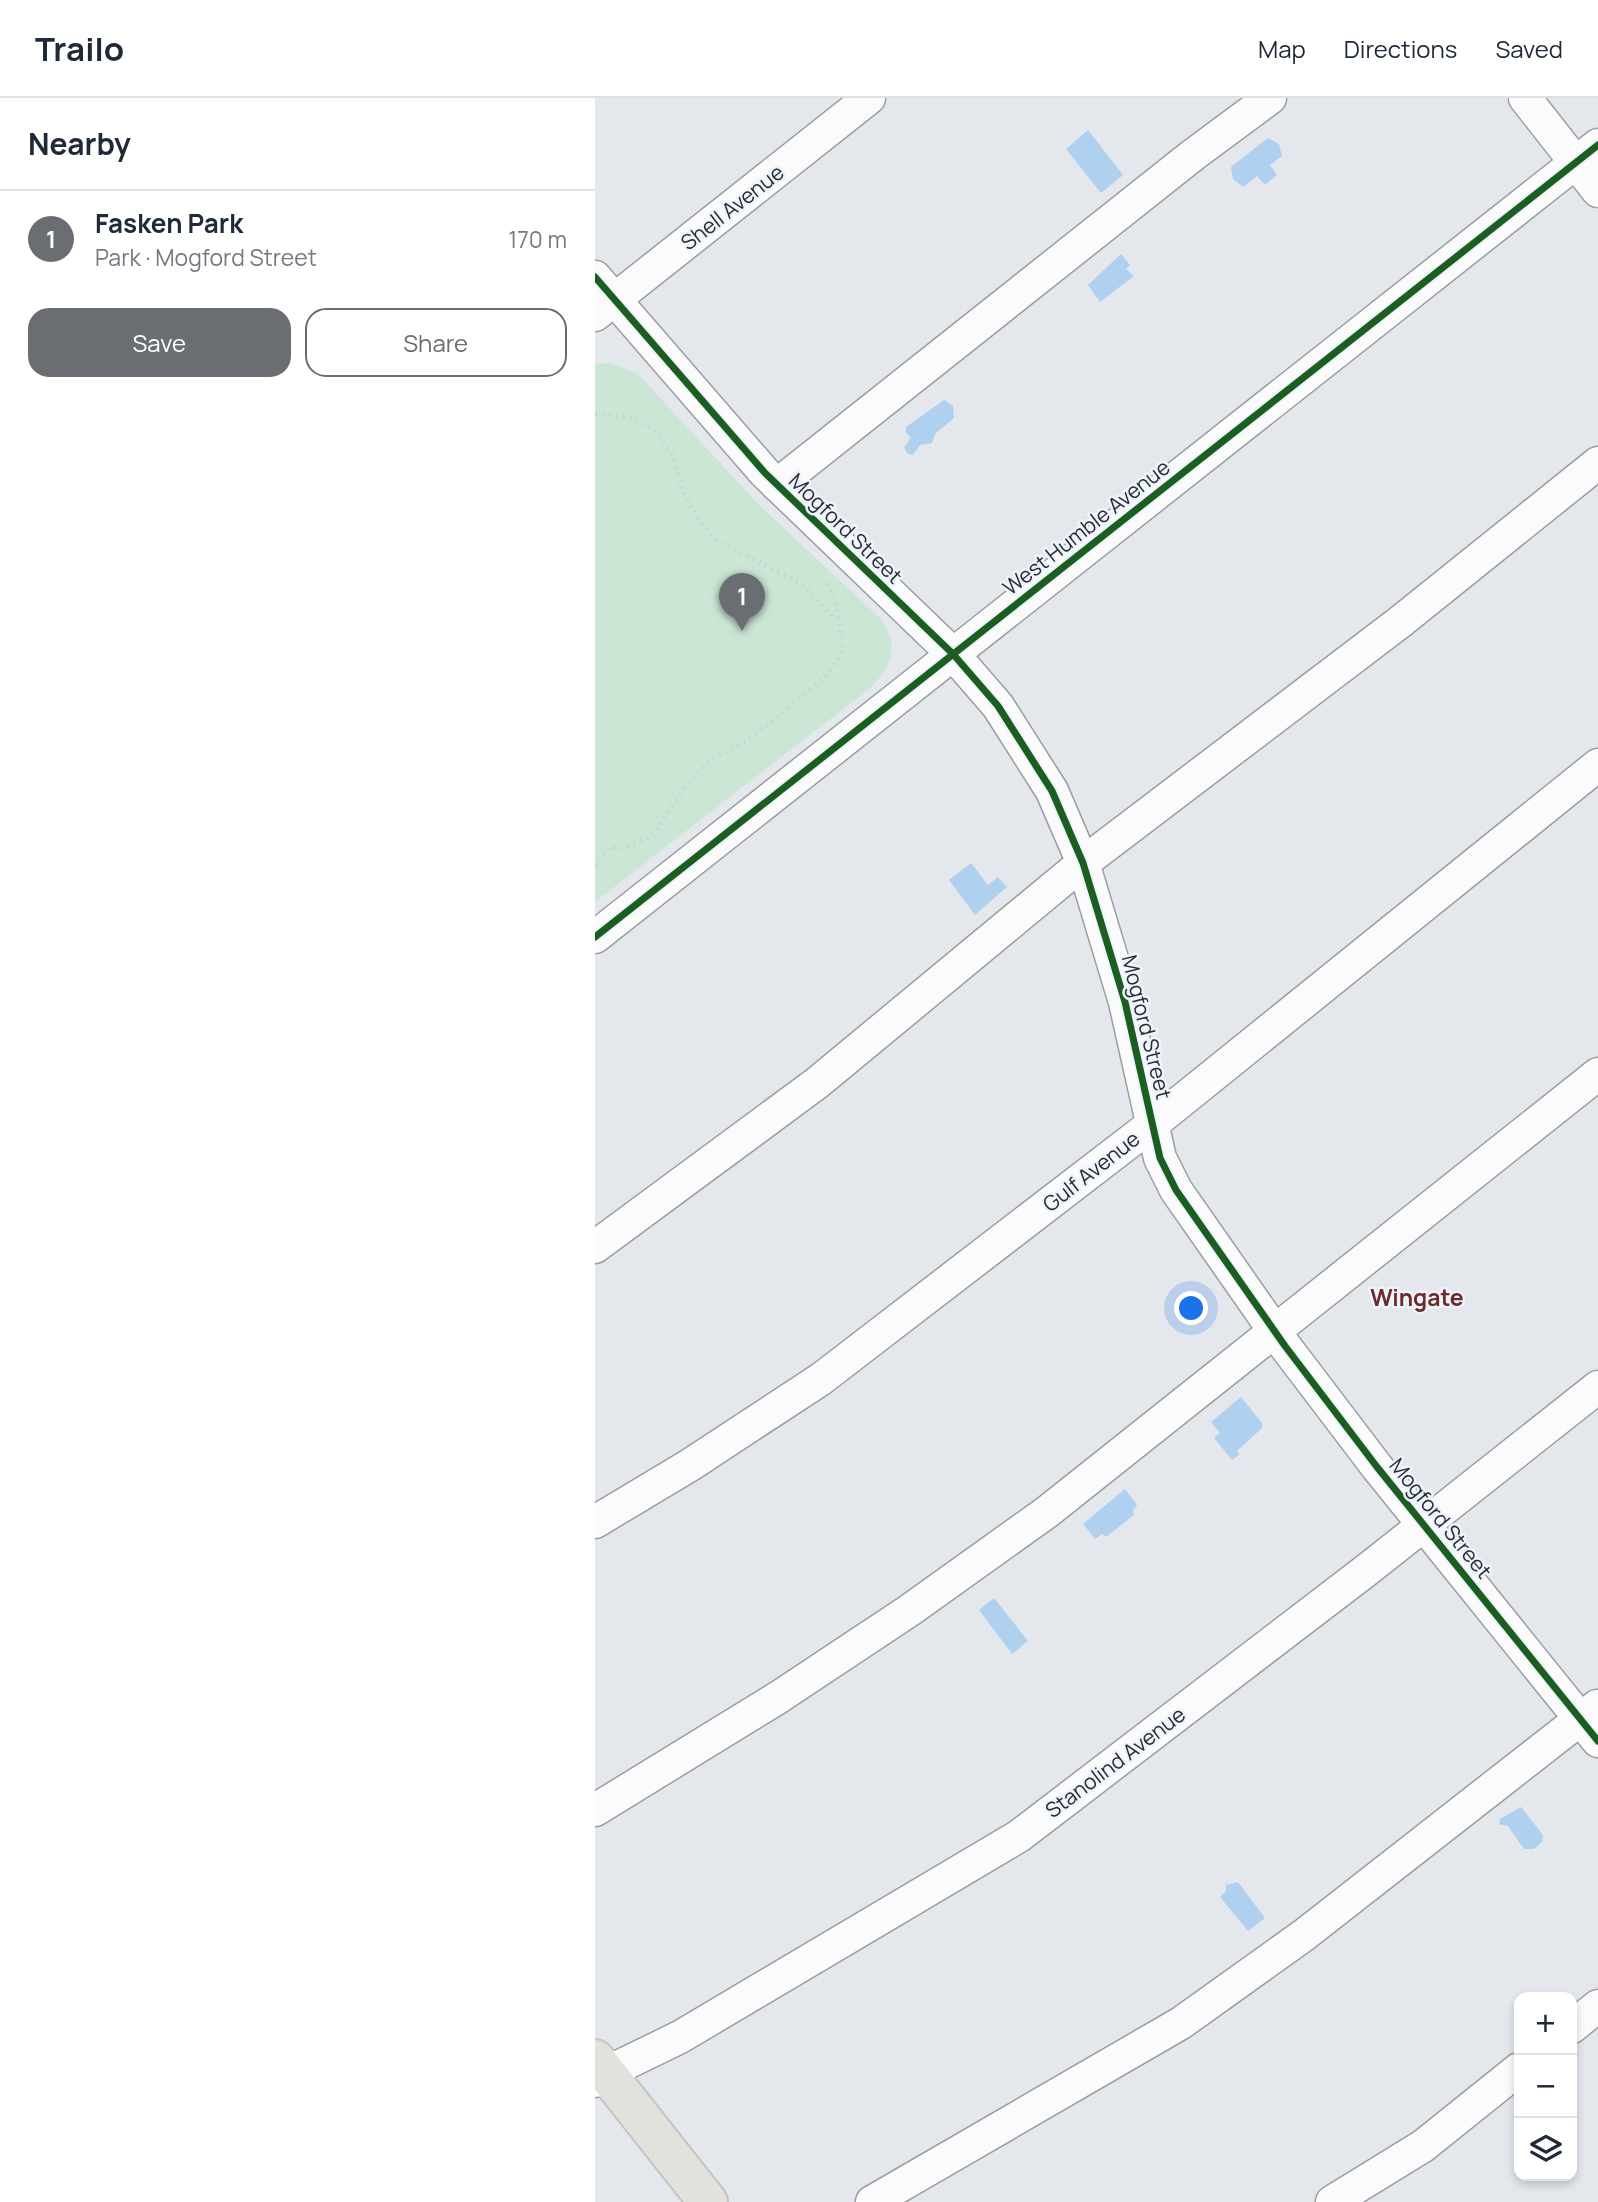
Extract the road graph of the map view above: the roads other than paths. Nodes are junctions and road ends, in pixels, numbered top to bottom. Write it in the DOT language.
graph roads {
  1 [pos="869,98"];
  2 [pos="1270,98"];
  3 [pos="1525,98"];
  4 [pos="1587,154"];
  5 [pos="1598,191"];
  6 [pos="601,297"];
  7 [pos="1598,463"];
  8 [pos="776,485"];
  9 [pos="953,654"];
  10 [pos="1598,765"];
  11 [pos="1083,863"];
  12 [pos="595,937"];
  13 [pos="1598,1074"];
  14 [pos="1154,1123"];
  15 [pos="595,1247"];
  16 [pos="1274,1331"];
  17 [pos="1598,1387"];
  18 [pos="595,1522"];
  19 [pos="1424,1525"];
  20 [pos="1592,1721"];
  21 [pos="595,1810"];
  22 [pos="1598,2006"];
  23 [pos="1577,2023"];
  24 [pos="599,2071"];
  25 [pos="1514,2073"];
  26 [pos="708,2202"];
  27 [pos="873,2202"];
  28 [pos="1332,2202"];
  1 -- 6 [label="street, Shell Avenue"];
  2 -- 8 [label="street"];
  3 -- 4 [label="street"];
  4 -- 5 [label="street"];
  4 -- 9 [label="street, West Humble Avenue"];
  6 -- 8 [label="street, Mogford Street"];
  7 -- 11 [label="street"];
  8 -- 9 [label="street, Mogford Street"];
  9 -- 11 [label="street, Mogford Street"];
  9 -- 12 [label="street, West Humble Avenue"];
  10 -- 14 [label="street, Gulf Avenue"];
  11 -- 14 [label="street, Mogford Street"];
  11 -- 15 [label="street"];
  13 -- 16 [label="street"];
  14 -- 16 [label="street, Mogford Street"];
  14 -- 18 [label="street, Gulf Avenue"];
  16 -- 19 [label="street, Mogford Street"];
  16 -- 21 [label="street"];
  17 -- 19 [label="street, Stanolind Avenue"];
  19 -- 20 [label="street, Mogford Street"];
  19 -- 24 [label="street, Stanolind Avenue"];
  20 -- 27 [label="street"];
  22 -- 23 [label="street"];
  24 -- 26 [label="main road"];
  25 -- 28 [label="street"];
}
